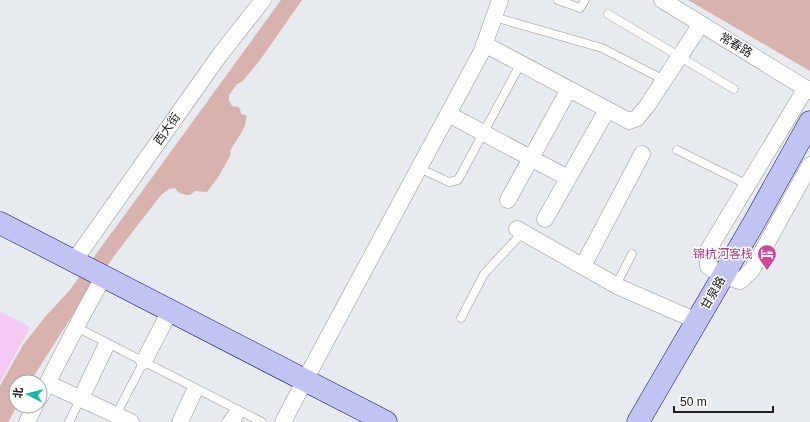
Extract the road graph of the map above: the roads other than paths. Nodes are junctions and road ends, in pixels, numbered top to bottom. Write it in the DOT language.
graph roads {
  1 [pos="264,0"];
  2 [pos="500,0"];
  3 [pos="558,0"];
  4 [pos="585,0"];
  5 [pos="662,0"];
  6 [pos="608,14"];
  7 [pos="494,16"];
  8 [pos="701,24"];
  9 [pos="484,44"];
  10 [pos="679,56"];
  11 [pos="521,63"];
  12 [pos="664,80"];
  13 [pos="734,88"];
  14 [pos="808,89"];
  15 [pos="569,90"];
  16 [pos="606,110"];
  17 [pos="448,114"];
  18 [pos="810,122"];
  19 [pos="483,133"];
  20 [pos="677,150"];
  21 [pos="642,154"];
  22 [pos="531,158"];
  23 [pos="810,165"];
  24 [pos="419,168"];
  25 [pos="568,178"];
  26 [pos="748,185"];
  27 [pos="508,200"];
  28 [pos="546,219"];
  29 [pos="0,223"];
  30 [pos="520,230"];
  31 [pos="632,254"];
  32 [pos="77,263"];
  33 [pos="583,266"];
  34 [pos="104,276"];
  35 [pos="723,276"];
  36 [pos="616,285"];
  37 [pos="170,310"];
  38 [pos="461,318"];
  39 [pos="697,321"];
  40 [pos="76,326"];
  41 [pos="106,348"];
  42 [pos="144,361"];
  43 [pos="305,380"];
  44 [pos="48,381"];
  45 [pos="48,383"];
  46 [pos="193,394"];
  47 [pos="81,398"];
  48 [pos="125,420"];
  49 [pos="69,422"];
  50 [pos="180,422"];
  51 [pos="262,422"];
  52 [pos="283,422"];
  53 [pos="386,422"];
  54 [pos="638,422"];
  1 -- 32 [label="street, 西大街"];
  2 -- 7 [label="street"];
  3 -- 4 [label="lane"];
  5 -- 8 [label="street, 常春路"];
  6 -- 10 [label="lane"];
  7 -- 9 [label="street"];
  7 -- 12 [label="lane"];
  8 -- 10 [label="street"];
  8 -- 14 [label="street, 常春路"];
  9 -- 11 [label="street"];
  9 -- 17 [label="street"];
  10 -- 12 [label="street"];
  10 -- 13 [label="lane"];
  11 -- 15 [label="street"];
  11 -- 19 [label="lane"];
  12 -- 16 [label="street"];
  14 -- 26 [label="street"];
  15 -- 16 [label="street"];
  15 -- 22 [label="street"];
  16 -- 25 [label="street"];
  17 -- 19 [label="street"];
  17 -- 24 [label="street"];
  18 -- 35 [label="street, 甘泉路"];
  19 -- 22 [label="street"];
  19 -- 24 [label="lane"];
  20 -- 26 [label="lane"];
  21 -- 33 [label="street"];
  22 -- 25 [label="street"];
  22 -- 27 [label="street"];
  23 -- 35 [label="street"];
  24 -- 43 [label="street"];
  25 -- 28 [label="street"];
  26 -- 35 [label="street"];
  29 -- 32 [label="street"];
  30 -- 33 [label="street"];
  30 -- 38 [label="lane"];
  31 -- 36 [label="lane"];
  32 -- 34 [label="street"];
  33 -- 36 [label="street"];
  34 -- 37 [label="street"];
  34 -- 40 [label="street"];
  35 -- 39 [label="street, 甘泉路"];
  36 -- 39 [label="street"];
  37 -- 42 [label="street"];
  37 -- 43 [label="street"];
  39 -- 54 [label="street, 甘泉路"];
  40 -- 42 [label="lane"];
  40 -- 44 [label="street"];
  41 -- 47 [label="street"];
  42 -- 48 [label="lane"];
  42 -- 51 [label="lane"];
  43 -- 52 [label="street"];
  43 -- 53 [label="street"];
  45 -- 47 [label="street"];
  46 -- 50 [label="street"];
  47 -- 48 [label="street"];
  47 -- 49 [label="lane"];
}
